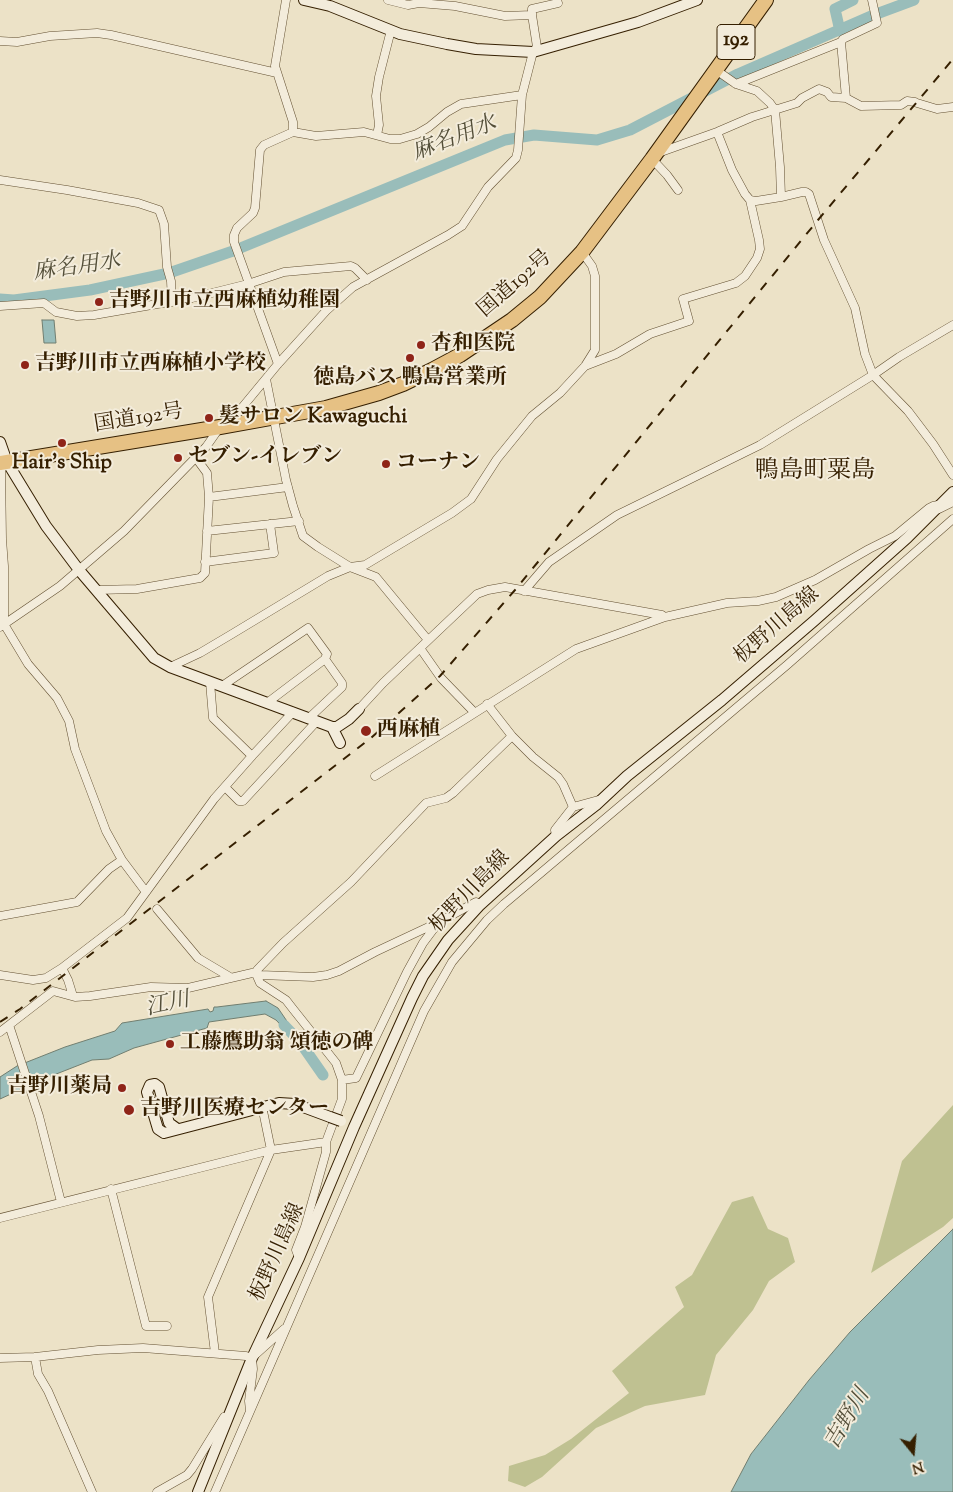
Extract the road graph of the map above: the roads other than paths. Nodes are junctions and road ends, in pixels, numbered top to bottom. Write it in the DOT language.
graph roads {
  1 [pos="286,0"];
  2 [pos="304,0"];
  3 [pos="388,0"];
  4 [pos="697,0"];
  5 [pos="766,0"];
  6 [pos="872,0"];
  7 [pos="333,3"];
  8 [pos="558,3"];
  9 [pos="532,15"];
  10 [pos="391,30"];
  11 [pos="0,41"];
  12 [pos="841,42"];
  13 [pos="533,52"];
  14 [pos="277,73"];
  15 [pos="720,73"];
  16 [pos="735,84"];
  17 [pos="522,95"];
  18 [pos="846,98"];
  19 [pos="953,108"];
  20 [pos="775,110"];
  21 [pos="293,132"];
  22 [pos="716,132"];
  23 [pos="377,135"];
  24 [pos="654,157"];
  25 [pos="0,180"];
  26 [pos="678,190"];
  27 [pos="781,197"];
  28 [pos="750,200"];
  29 [pos="582,252"];
  30 [pos="367,280"];
  31 [pos="248,284"];
  32 [pos="172,302"];
  33 [pos="0,306"];
  34 [pos="953,324"];
  35 [pos="278,364"];
  36 [pos="586,366"];
  37 [pos="873,375"];
  38 [pos="266,379"];
  39 [pos="274,418"];
  40 [pos="220,427"];
  41 [pos="0,442"];
  42 [pos="196,458"];
  43 [pos="3,463"];
  44 [pos="953,475"];
  45 [pos="288,487"];
  46 [pos="953,492"];
  47 [pos="209,497"];
  48 [pos="953,502"];
  49 [pos="936,508"];
  50 [pos="953,519"];
  51 [pos="299,521"];
  52 [pos="270,524"];
  53 [pos="207,531"];
  54 [pos="205,562"];
  55 [pos="350,567"];
  56 [pos="79,570"];
  57 [pos="96,590"];
  58 [pos="524,591"];
  59 [pos="665,618"];
  60 [pos="2,626"];
  61 [pos="428,640"];
  62 [pos="420,648"];
  63 [pos="325,658"];
  64 [pos="170,667"];
  65 [pos="210,682"];
  66 [pos="222,686"];
  67 [pos="267,703"];
  68 [pos="487,704"];
  69 [pos="359,709"];
  70 [pos="293,712"];
  71 [pos="474,712"];
  72 [pos="313,720"];
  73 [pos="332,727"];
  74 [pos="512,736"];
  75 [pos="340,742"];
  76 [pos="252,756"];
  77 [pos="375,776"];
  78 [pos="225,787"];
  79 [pos="602,799"];
  80 [pos="572,807"];
  81 [pos="556,836"];
  82 [pos="122,860"];
  83 [pos="146,892"];
  84 [pos="480,905"];
  85 [pos="157,909"];
  86 [pos="0,916"];
  87 [pos="440,922"];
  88 [pos="62,968"];
  89 [pos="256,974"];
  90 [pos="0,975"];
  91 [pos="230,977"];
  92 [pos="68,980"];
  93 [pos="53,991"];
  94 [pos="73,996"];
  95 [pos="9,1025"];
  96 [pos="0,1032"];
  97 [pos="342,1080"];
  98 [pos="262,1106"];
  99 [pos="354,1126"];
  100 [pos="176,1128"];
  101 [pos="326,1142"];
  102 [pos="271,1150"];
  103 [pos="111,1189"];
  104 [pos="62,1202"];
  105 [pos="0,1218"];
  106 [pos="299,1258"];
  107 [pos="167,1326"];
  108 [pos="286,1327"];
  109 [pos="215,1353"];
  110 [pos="35,1356"];
  111 [pos="0,1358"];
  112 [pos="252,1358"];
  113 [pos="232,1410"];
  114 [pos="250,1411"];
  115 [pos="92,1492"];
  116 [pos="157,1492"];
  117 [pos="198,1492"];
  118 [pos="215,1492"];
  1 -- 14 [label="street"];
  2 -- 7 [label="main road"];
  3 -- 9 [label="street"];
  4 -- 13 [label="main road"];
  5 -- 15 [label="highway, 国道192号 / 192"];
  6 -- 12 [label="street"];
  7 -- 10 [label="main road"];
  8 -- 9 [label="street"];
  9 -- 13 [label="street"];
  10 -- 13 [label="main road"];
  10 -- 23 [label="street"];
  11 -- 14 [label="street"];
  12 -- 16 [label="street"];
  12 -- 18 [label="street"];
  13 -- 17 [label="street"];
  14 -- 21 [label="street"];
  15 -- 16 [label="street"];
  15 -- 24 [label="highway, 国道192号 / 192"];
  16 -- 20 [label="street"];
  17 -- 23 [label="street"];
  17 -- 30 [label="street"];
  18 -- 19 [label="street"];
  18 -- 20 [label="street"];
  20 -- 22 [label="street"];
  20 -- 27 [label="street"];
  21 -- 23 [label="street"];
  21 -- 31 [label="street"];
  22 -- 24 [label="street"];
  22 -- 28 [label="street"];
  24 -- 26 [label="street"];
  24 -- 29 [label="highway, 国道192号 / 192"];
  25 -- 32 [label="street"];
  27 -- 28 [label="street"];
  27 -- 37 [label="street"];
  28 -- 36 [label="street"];
  29 -- 36 [label="street"];
  29 -- 39 [label="highway, 国道192号 / 192"];
  30 -- 31 [label="street"];
  30 -- 35 [label="street"];
  31 -- 32 [label="street"];
  31 -- 35 [label="street"];
  32 -- 33 [label="street"];
  34 -- 37 [label="street"];
  35 -- 38 [label="street"];
  36 -- 55 [label="street"];
  37 -- 44 [label="street"];
  37 -- 58 [label="street"];
  38 -- 39 [label="street"];
  38 -- 40 [label="street"];
  39 -- 40 [label="highway, 国道192号 / 192"];
  39 -- 45 [label="street"];
  40 -- 42 [label="street"];
  40 -- 43 [label="highway, 国道192号 / 192"];
  41 -- 43 [label="main road"];
  42 -- 47 [label="street"];
  42 -- 56 [label="street"];
  43 -- 56 [label="main road"];
  43 -- 60 [label="street"];
  45 -- 47 [label="street"];
  45 -- 51 [label="street"];
  46 -- 49 [label="main road, 板野川島線"];
  47 -- 53 [label="street"];
  48 -- 49 [label="street"];
  49 -- 59 [label="street"];
  49 -- 79 [label="main road, 板野川島線"];
  50 -- 108 [label="street"];
  51 -- 52 [label="street"];
  51 -- 55 [label="street"];
  52 -- 53 [label="street"];
  52 -- 54 [label="street"];
  53 -- 54 [label="street"];
  54 -- 57 [label="street"];
  55 -- 61 [label="street"];
  55 -- 64 [label="street"];
  56 -- 57 [label="main road"];
  56 -- 60 [label="street"];
  57 -- 64 [label="main road"];
  58 -- 59 [label="street"];
  58 -- 61 [label="street"];
  59 -- 68 [label="street"];
  60 -- 82 [label="street"];
  61 -- 62 [label="street"];
  62 -- 69 [label="street"];
  62 -- 71 [label="street"];
  63 -- 66 [label="street"];
  63 -- 67 [label="street"];
  63 -- 72 [label="street"];
  64 -- 65 [label="main road"];
  65 -- 66 [label="main road"];
  65 -- 76 [label="street"];
  66 -- 67 [label="main road"];
  67 -- 70 [label="main road"];
  68 -- 71 [label="street"];
  68 -- 74 [label="street"];
  69 -- 73 [label="main road"];
  70 -- 72 [label="main road"];
  70 -- 76 [label="street"];
  71 -- 77 [label="street"];
  72 -- 73 [label="main road"];
  72 -- 78 [label="street"];
  73 -- 75 [label="main road"];
  74 -- 80 [label="street"];
  74 -- 89 [label="street"];
  76 -- 78 [label="street"];
  78 -- 83 [label="street"];
  79 -- 80 [label="street"];
  79 -- 81 [label="main road, 板野川島線"];
  80 -- 81 [label="street"];
  81 -- 84 [label="main road, 板野川島線"];
  82 -- 83 [label="street"];
  82 -- 86 [label="street"];
  83 -- 88 [label="street"];
  84 -- 87 [label="street"];
  84 -- 99 [label="main road, 板野川島線"];
  85 -- 91 [label="street"];
  87 -- 89 [label="street"];
  87 -- 97 [label="street"];
  88 -- 90 [label="street"];
  88 -- 92 [label="street"];
  89 -- 91 [label="street"];
  89 -- 97 [label="street"];
  91 -- 94 [label="street"];
  92 -- 93 [label="street"];
  92 -- 94 [label="street"];
  93 -- 94 [label="street"];
  93 -- 95 [label="street"];
  95 -- 96 [label="street"];
  95 -- 104 [label="street"];
  97 -- 101 [label="street"];
  98 -- 99 [label="main road, bridge"];
  98 -- 100 [label="main road"];
  98 -- 102 [label="street"];
  99 -- 106 [label="main road, 板野川島線"];
  101 -- 102 [label="street"];
  101 -- 106 [label="street"];
  102 -- 103 [label="street"];
  102 -- 109 [label="street"];
  103 -- 104 [label="street"];
  103 -- 107 [label="street"];
  104 -- 105 [label="street"];
  106 -- 112 [label="main road, 板野川島線"];
  108 -- 112 [label="street"];
  108 -- 114 [label="street"];
  109 -- 110 [label="street"];
  109 -- 112 [label="street"];
  110 -- 111 [label="street"];
  110 -- 115 [label="street"];
  112 -- 113 [label="main road, 板野川島線"];
  112 -- 114 [label="street"];
  113 -- 116 [label="street"];
  113 -- 117 [label="main road, 板野川島線"];
  114 -- 118 [label="street"];
}
